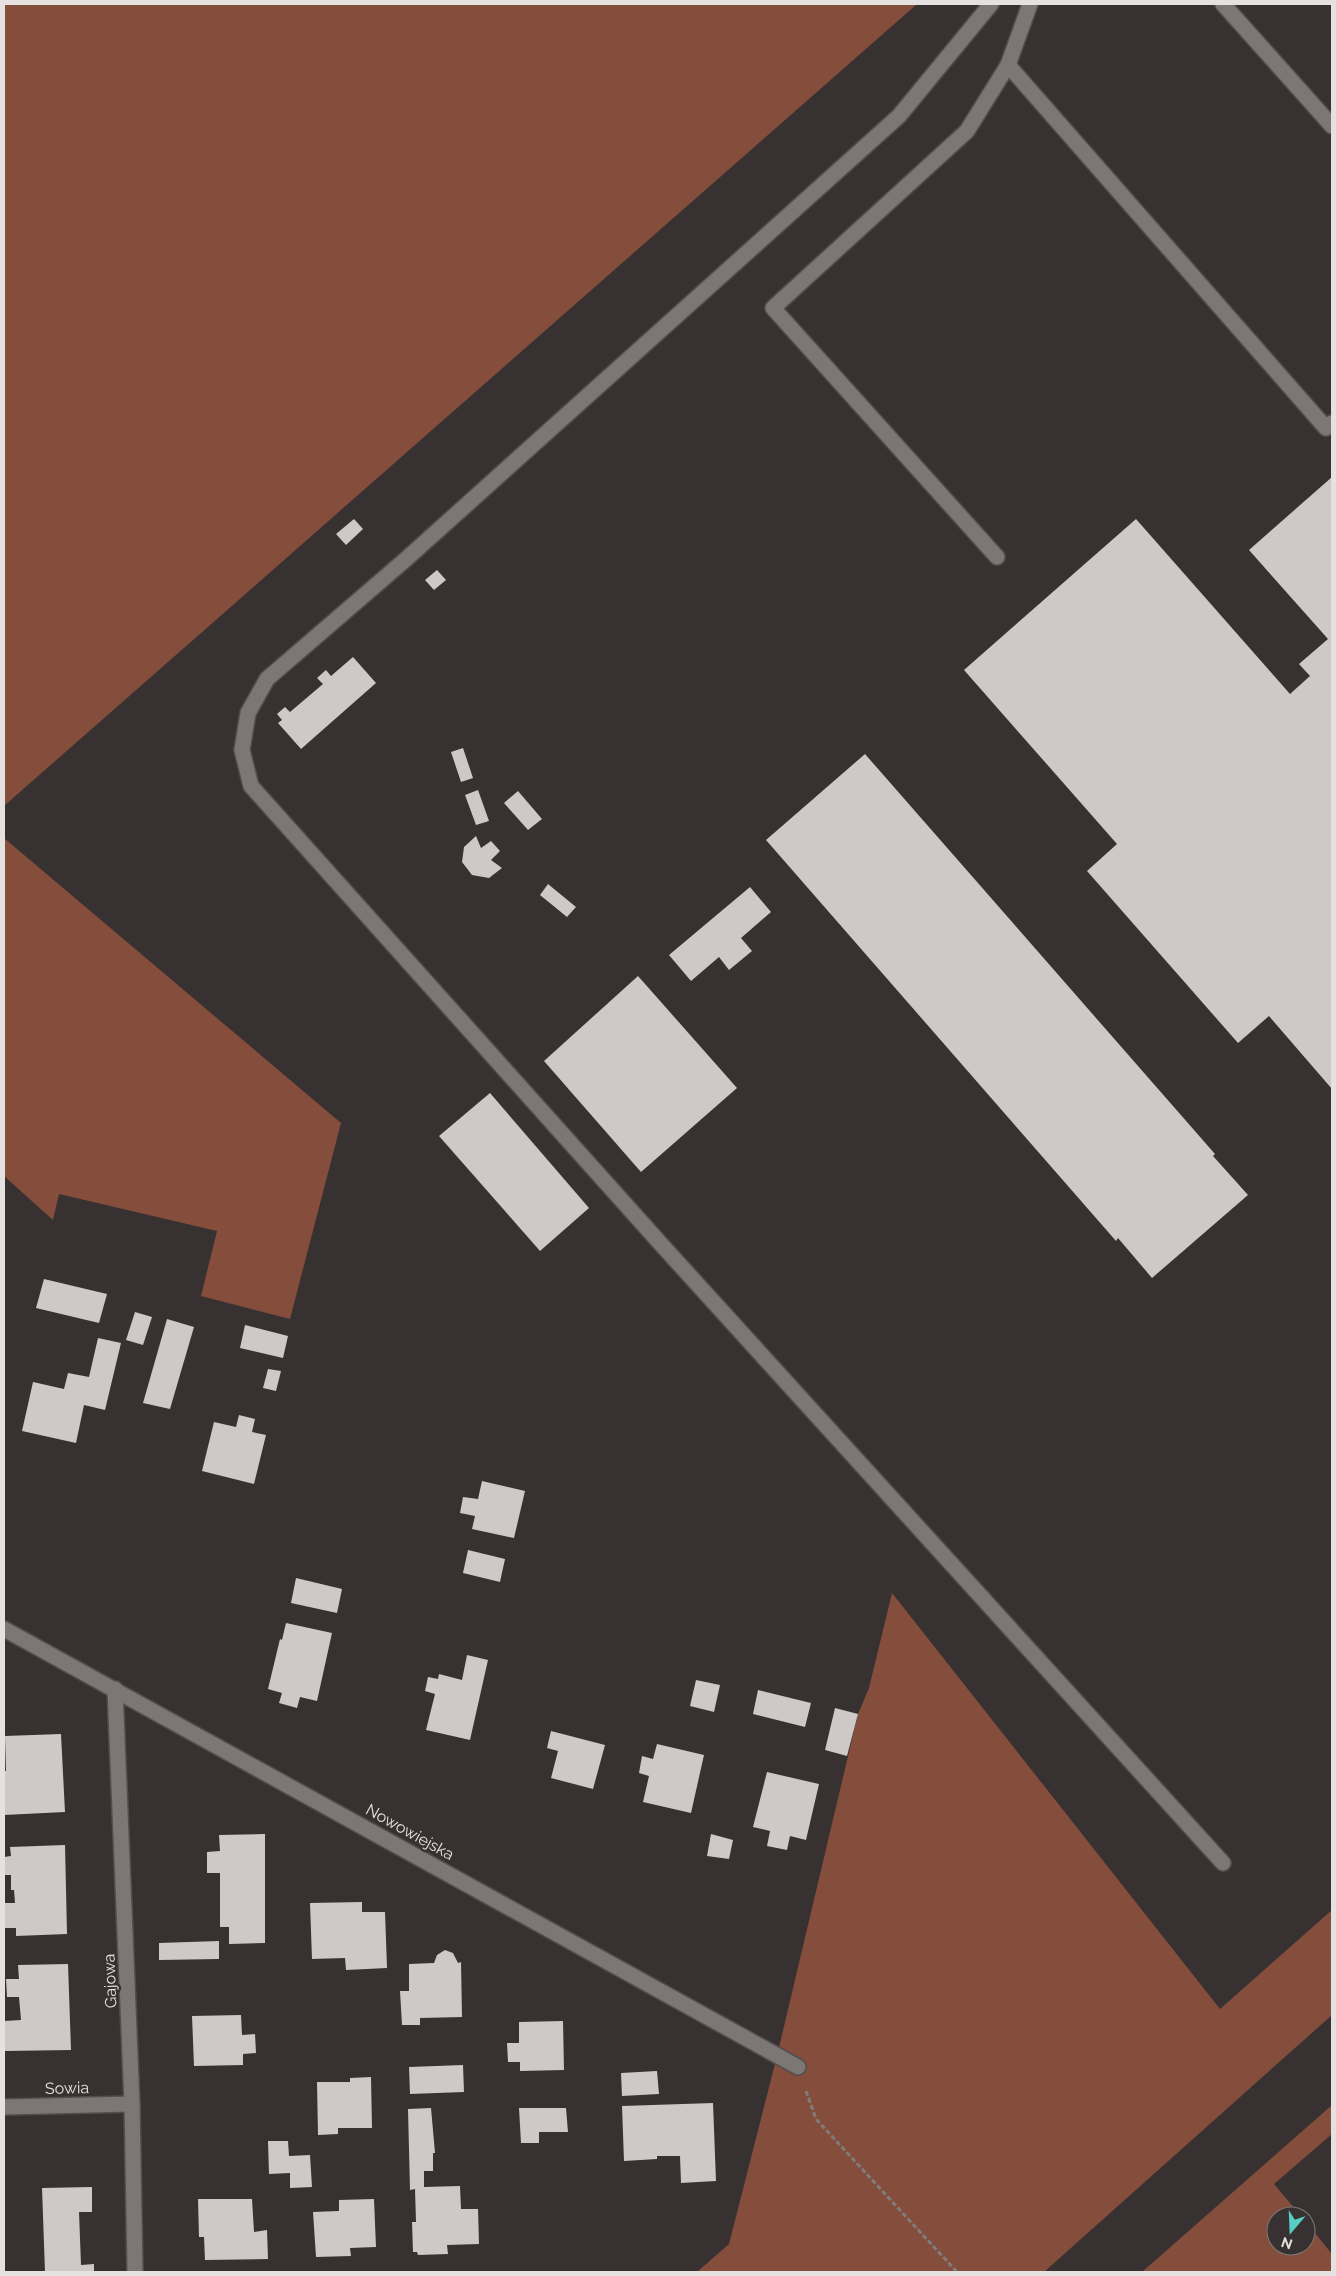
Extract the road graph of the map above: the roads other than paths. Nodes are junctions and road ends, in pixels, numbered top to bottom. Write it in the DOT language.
graph roads {
  1 [pos="991,4"];
  2 [pos="1030,4"];
  3 [pos="1223,4"];
  4 [pos="1008,66"];
  5 [pos="1332,126"];
  6 [pos="1332,423"];
  7 [pos="997,557"];
  8 [pos="4,1629"];
  9 [pos="115,1689"];
  10 [pos="1223,1863"];
  11 [pos="798,2067"];
  12 [pos="132,2104"];
  13 [pos="4,2107"];
  14 [pos="135,2272"];
  1 -- 10 [label="street"];
  2 -- 4 [label="street"];
  3 -- 5 [label="street"];
  4 -- 6 [label="street"];
  4 -- 7 [label="street"];
  8 -- 9 [label="street, Nowowiejska"];
  9 -- 11 [label="street, Nowowiejska"];
  9 -- 12 [label="street, Gajowa"];
  12 -- 13 [label="street, Sowia"];
  12 -- 14 [label="street, Gajowa"];
}
